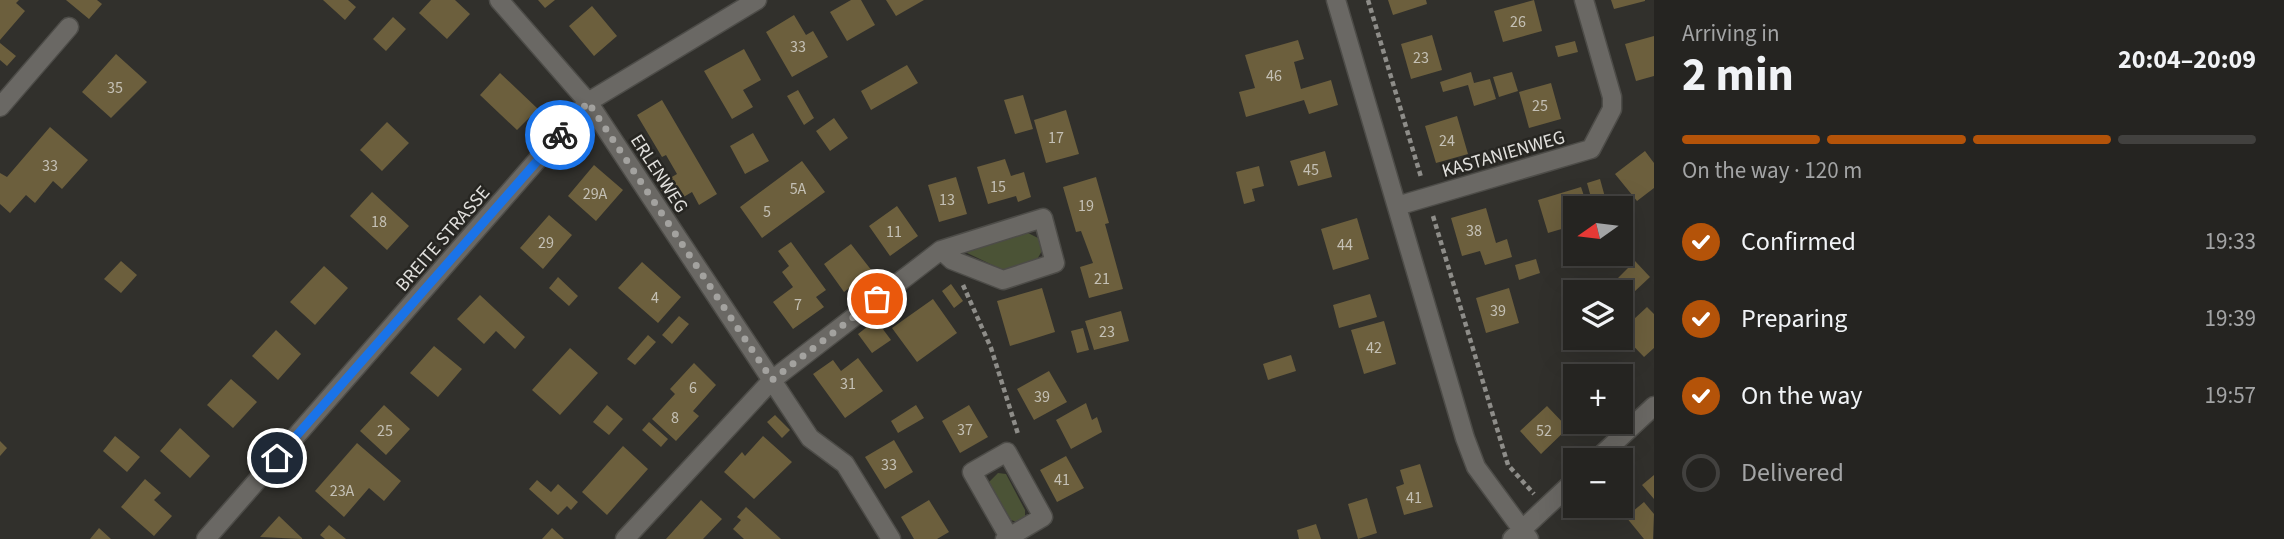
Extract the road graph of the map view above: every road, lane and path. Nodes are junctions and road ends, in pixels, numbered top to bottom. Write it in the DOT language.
graph roads {
  1 [pos="499,0"];
  2 [pos="1336,0"];
  3 [pos="1368,0"];
  4 [pos="1584,0"];
  5 [pos="748,2"];
  6 [pos="69,27"];
  7 [pos="588,102"];
  8 [pos="0,107"];
  9 [pos="1427,197"];
  10 [pos="1396,206"];
  11 [pos="946,255"];
  12 [pos="772,380"];
  13 [pos="1654,406"];
  14 [pos="1609,448"];
  15 [pos="1007,452"];
  16 [pos="1563,491"];
  17 [pos="1546,507"];
  18 [pos="1521,536"];
  19 [pos="1007,538"];
  20 [pos="206,539"];
  21 [pos="625,539"];
  22 [pos="891,539"];
  1 -- 7 [label="street, ERLENWEG"];
  2 -- 10 [label="street"];
  3 -- 9 [label="path"];
  4 -- 9 [label="street, KASTANIENWEG"];
  5 -- 7 [label="street, BREITE STRASSE"];
  6 -- 8 [label="street"];
  7 -- 12 [label="street, ERLENWEG"];
  7 -- 20 [label="street, BREITE STRASSE"];
  9 -- 10 [label="street, KASTANIENWEG"];
  9 -- 17 [label="path"];
  10 -- 18 [label="street"];
  11 -- 11 [label="street"];
  11 -- 12 [label="street"];
  11 -- 15 [label="path"];
  12 -- 21 [label="street"];
  12 -- 22 [label="street, ERLENWEG"];
  13 -- 14 [label="street"];
  15 -- 19 [label="street"];
  15 -- 19 [label="street"];
  16 -- 17 [label="street"];
  17 -- 18 [label="street"];
}
